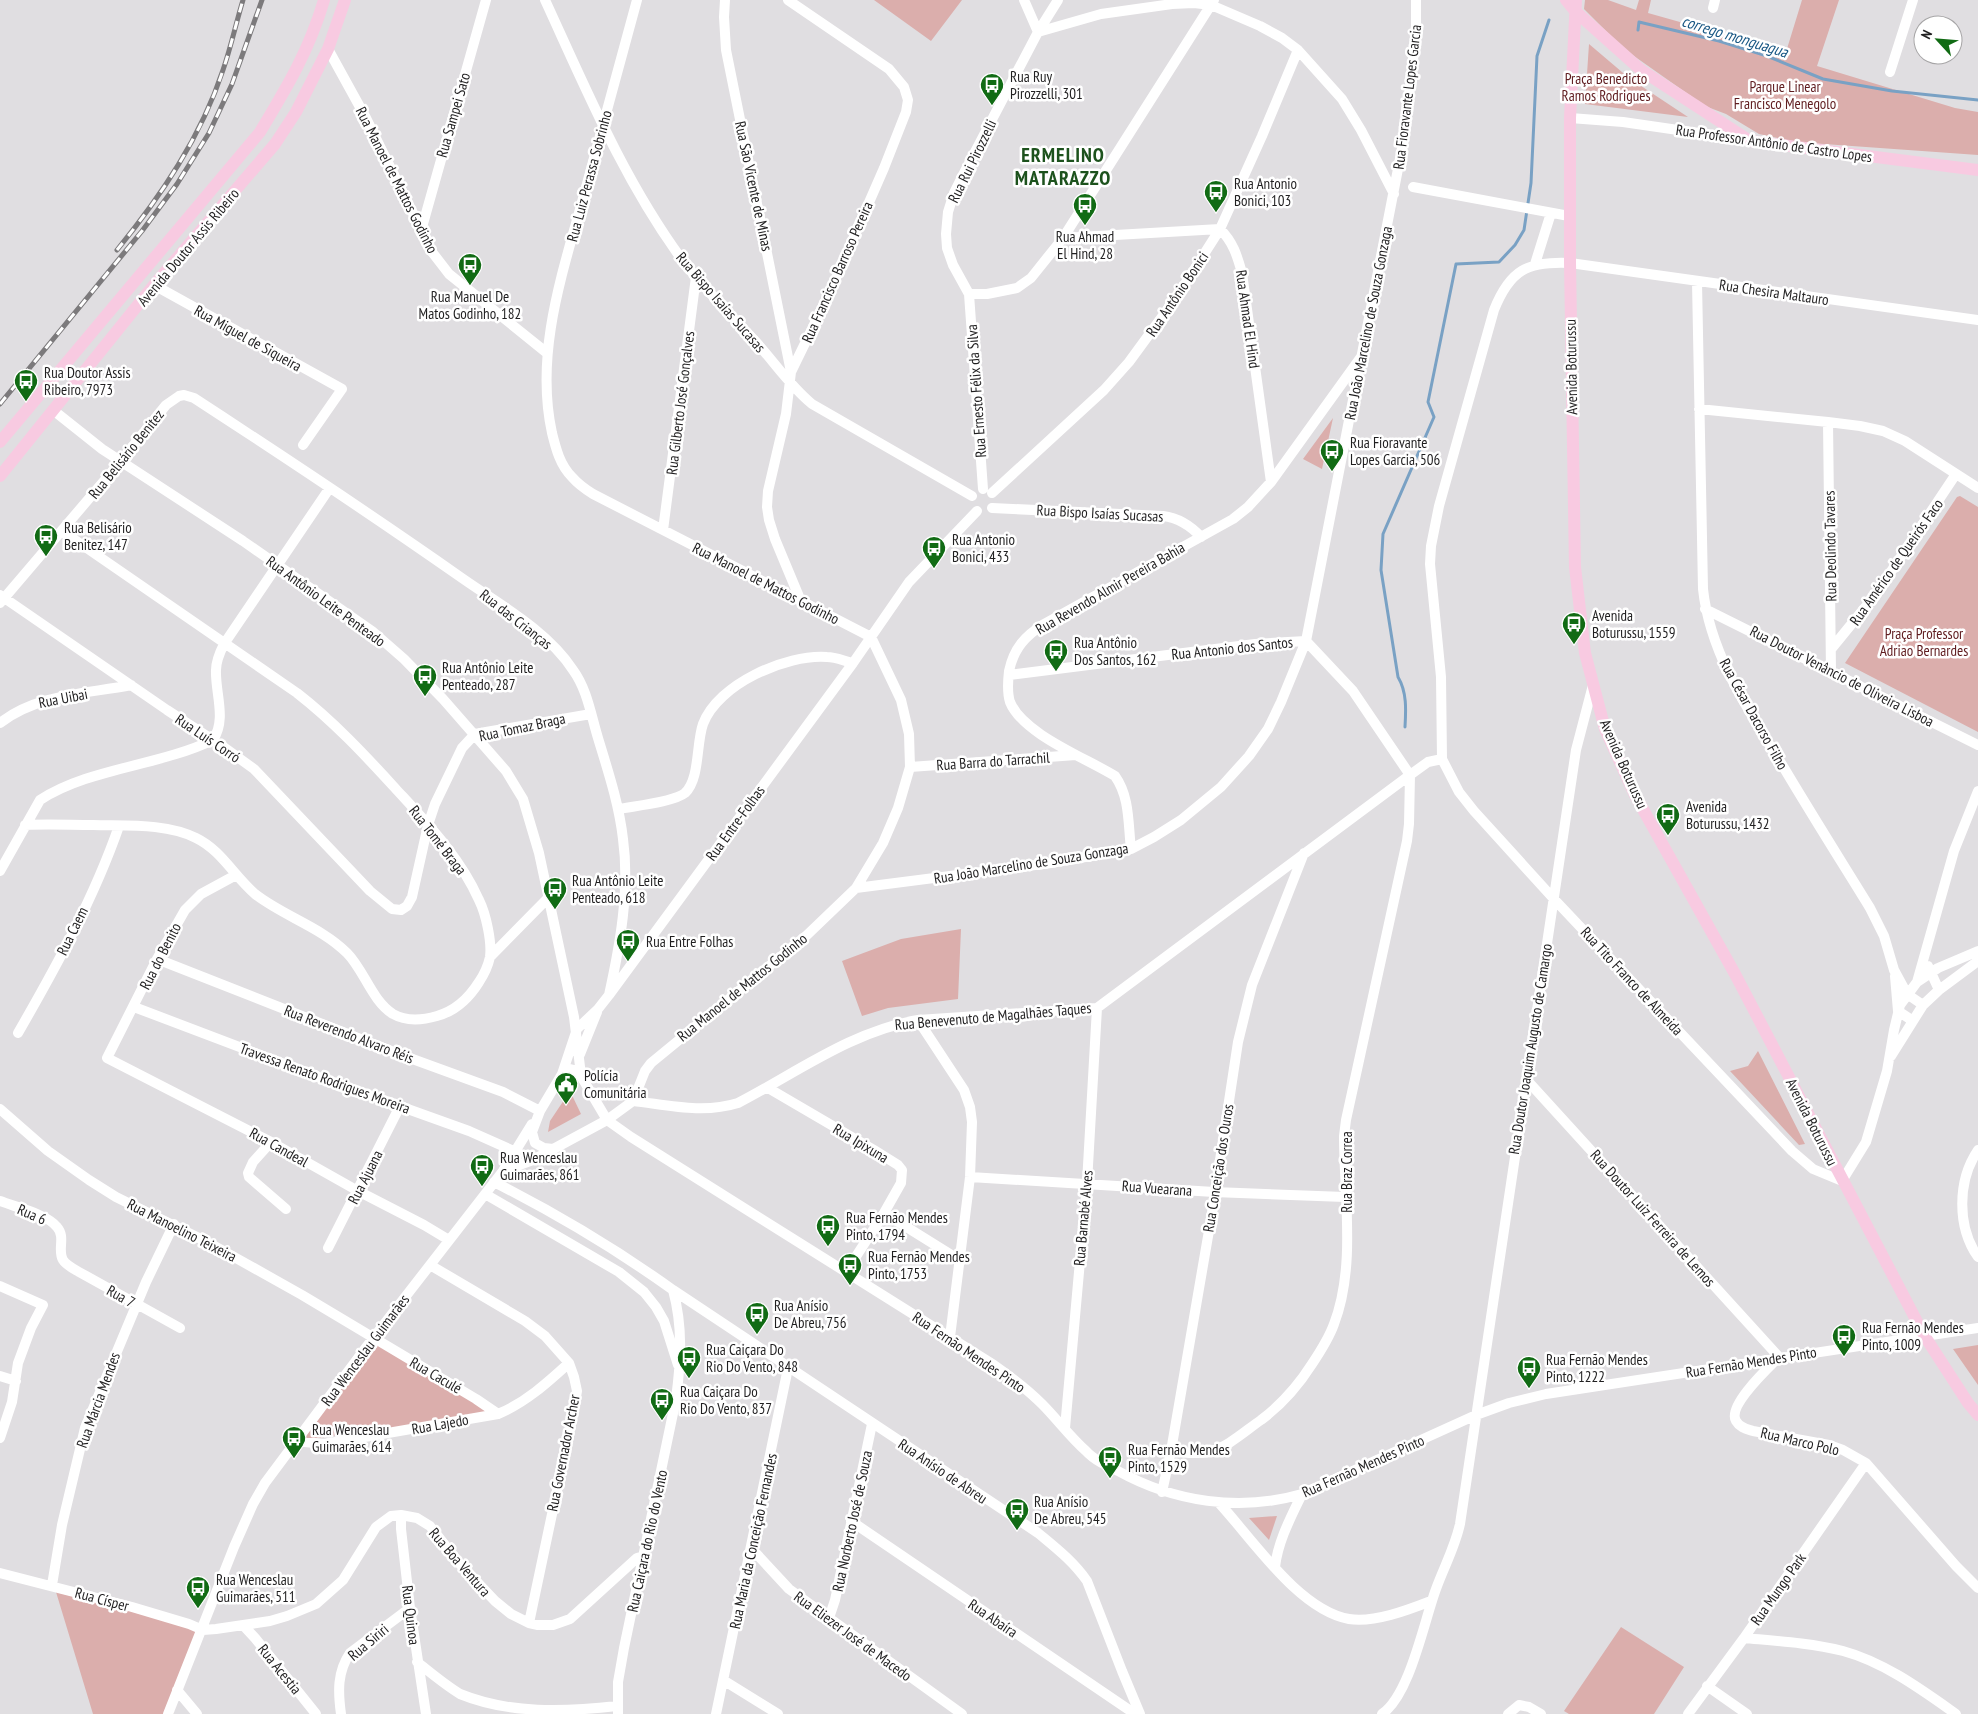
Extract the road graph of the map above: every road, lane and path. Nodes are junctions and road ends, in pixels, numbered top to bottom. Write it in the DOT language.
graph roads {
  1 [pos="324,0"];
  2 [pos="345,0"];
  3 [pos="486,0"];
  4 [pos="545,0"];
  5 [pos="637,0"];
  6 [pos="725,0"];
  7 [pos="788,0"];
  8 [pos="1024,0"];
  9 [pos="1058,0"];
  10 [pos="1416,0"];
  11 [pos="1566,0"];
  12 [pos="1913,0"];
  13 [pos="1212,2"];
  14 [pos="1576,6"];
  15 [pos="1038,32"];
  16 [pos="328,49"];
  17 [pos="1298,50"];
  18 [pos="1890,72"];
  19 [pos="1570,118"];
  20 [pos="603,123"];
  21 [pos="1750,141"];
  22 [pos="1978,170"];
  23 [pos="1413,187"];
  24 [pos="1394,194"];
  25 [pos="1548,212"];
  26 [pos="1569,216"];
  27 [pos="1220,229"];
  28 [pos="421,231"];
  29 [pos="1063,238"];
  30 [pos="1570,263"];
  31 [pos="1535,264"];
  32 [pos="696,276"];
  33 [pos="1697,282"];
  34 [pos="154,286"];
  35 [pos="969,294"];
  36 [pos="1978,320"];
  37 [pos="547,353"];
  38 [pos="1363,355"];
  39 [pos="791,372"];
  40 [pos="790,384"];
  41 [pos="174,398"];
  42 [pos="1699,409"];
  43 [pos="53,410"];
  44 [pos="1828,422"];
  45 [pos="0,442"];
  46 [pos="303,444"];
  47 [pos="121,461"];
  48 [pos="1956,474"];
  49 [pos="0,476"];
  50 [pos="1271,482"];
  51 [pos="1978,488"];
  52 [pos="329,489"];
  53 [pos="988,491"];
  54 [pos="972,496"];
  55 [pos="992,508"];
  56 [pos="977,511"];
  57 [pos="663,530"];
  58 [pos="62,531"];
  59 [pos="1200,537"];
  60 [pos="276,565"];
  61 [pos="1,599"];
  62 [pos="800,600"];
  63 [pos="1705,609"];
  64 [pos="871,637"];
  65 [pos="1306,641"];
  66 [pos="224,644"];
  67 [pos="1832,648"];
  68 [pos="853,663"];
  69 [pos="1831,671"];
  70 [pos="1009,675"];
  71 [pos="1593,684"];
  72 [pos="130,685"];
  73 [pos="591,714"];
  74 [pos="0,723"];
  75 [pos="475,734"];
  76 [pos="213,740"];
  77 [pos="1978,745"];
  78 [pos="1077,755"];
  79 [pos="1442,759"];
  80 [pos="910,767"];
  81 [pos="1410,775"];
  82 [pos="1978,792"];
  83 [pos="40,800"];
  84 [pos="619,809"];
  85 [pos="46,824"];
  86 [pos="25,825"];
  87 [pos="428,825"];
  88 [pos="118,826"];
  89 [pos="1131,849"];
  90 [pos="1305,853"];
  91 [pos="0,870"];
  92 [pos="236,875"];
  93 [pos="856,888"];
  94 [pos="548,898"];
  95 [pos="1553,898"];
  96 [pos="392,909"];
  97 [pos="1978,951"];
  98 [pos="1924,956"];
  99 [pos="490,957"];
  100 [pos="157,959"];
  101 [pos="1978,961"];
  102 [pos="1894,970"];
  103 [pos="1930,972"];
  104 [pos="1917,982"];
  105 [pos="1939,990"];
  106 [pos="1907,994"];
  107 [pos="610,995"];
  108 [pos="1923,1005"];
  109 [pos="134,1007"];
  110 [pos="1097,1008"];
  111 [pos="598,1009"];
  112 [pos="1898,1011"];
  113 [pos="918,1020"];
  114 [pos="1912,1021"];
  115 [pos="577,1029"];
  116 [pos="18,1033"];
  117 [pos="580,1055"];
  118 [pos="107,1058"];
  119 [pos="1889,1059"];
  120 [pos="562,1074"];
  121 [pos="581,1075"];
  122 [pos="1526,1079"];
  123 [pos="768,1088"];
  124 [pos="633,1100"];
  125 [pos="400,1106"];
  126 [pos="0,1110"];
  127 [pos="540,1111"];
  128 [pos="607,1120"];
  129 [pos="271,1142"];
  130 [pos="553,1149"];
  131 [pos="1978,1150"];
  132 [pos="516,1152"];
  133 [pos="503,1171"];
  134 [pos="970,1177"];
  135 [pos="1842,1181"];
  136 [pos="494,1182"];
  137 [pos="1087,1183"];
  138 [pos="358,1191"];
  139 [pos="1214,1192"];
  140 [pos="486,1194"];
  141 [pos="1345,1197"];
  142 [pos="0,1201"];
  143 [pos="286,1209"];
  144 [pos="884,1213"];
  145 [pos="174,1224"];
  146 [pos="449,1240"];
  147 [pos="328,1248"];
  148 [pos="1978,1257"];
  149 [pos="960,1261"];
  150 [pos="64,1262"];
  151 [pos="430,1265"];
  152 [pos="846,1272"];
  153 [pos="0,1286"];
  154 [pos="673,1290"];
  155 [pos="694,1304"];
  156 [pos="136,1305"];
  157 [pos="678,1314"];
  158 [pos="664,1321"];
  159 [pos="180,1328"];
  160 [pos="1978,1328"];
  161 [pos="1924,1335"];
  162 [pos="950,1337"];
  163 [pos="374,1338"];
  164 [pos="1779,1357"];
  165 [pos="569,1363"];
  166 [pos="788,1368"];
  167 [pos="679,1369"];
  168 [pos="0,1376"];
  169 [pos="16,1381"];
  170 [pos="498,1414"];
  171 [pos="1476,1415"];
  172 [pos="1978,1415"];
  173 [pos="872,1424"];
  174 [pos="1065,1428"];
  175 [pos="1,1433"];
  176 [pos="295,1442"];
  177 [pos="1172,1451"];
  178 [pos="1866,1463"];
  179 [pos="1162,1492"];
  180 [pos="1302,1494"];
  181 [pos="1220,1504"];
  182 [pos="401,1515"];
  183 [pos="850,1521"];
  184 [pos="752,1549"];
  185 [pos="644,1556"];
  186 [pos="1275,1566"];
  187 [pos="0,1573"];
  188 [pos="52,1585"];
  189 [pos="1978,1588"];
  190 [pos="1431,1602"];
  191 [pos="410,1608"];
  192 [pos="829,1618"];
  193 [pos="529,1623"];
  194 [pos="243,1625"];
  195 [pos="203,1630"];
  196 [pos="1744,1638"];
  197 [pos="417,1662"];
  198 [pos="723,1680"];
  199 [pos="1707,1686"];
  200 [pos="177,1690"];
  201 [pos="618,1710"];
  202 [pos="1512,1710"];
  203 [pos="168,1714"];
  204 [pos="197,1714"];
  205 [pos="316,1714"];
  206 [pos="341,1714"];
  207 [pos="426,1714"];
  208 [pos="716,1714"];
  209 [pos="778,1714"];
  210 [pos="962,1714"];
  211 [pos="1135,1714"];
  212 [pos="1140,1714"];
  213 [pos="1382,1714"];
  214 [pos="1540,1714"];
  215 [pos="1688,1714"];
  216 [pos="1747,1714"];
  217 [pos="1956,1714"];
  1 -- 45 [label="main road, Avenida Doutor Assis Ribeiro"];
  2 -- 16 [label="main road, Avenida Doutor Assis Ribeiro"];
  3 -- 28 [label="street, Rua Sampei Sato"];
  4 -- 20 [label="street, Rua Bispo Isaías Sucasas"];
  5 -- 20 [label="street, Rua Luiz Perassa Sobrinho"];
  6 -- 39 [label="street, Rua São Vicente de Minas"];
  7 -- 39 [label="street, Rua Francisco Barroso Pereira"];
  8 -- 15 [label="street"];
  9 -- 15 [label="street, Rua Rui Pirozzelli"];
  10 -- 24 [label="street, Rua Fioravante Lopes Garcia"];
  11 -- 14 [label="main road"];
  12 -- 18 [label="street"];
  13 -- 15 [label="street"];
  13 -- 17 [label="street"];
  13 -- 29 [label="street"];
  14 -- 19 [label="main road, Avenida Boturussu"];
  14 -- 21 [label="main road"];
  15 -- 35 [label="street, Rua Rui Pirozzelli"];
  16 -- 28 [label="street, Rua Manoel de Mattos Godinho"];
  16 -- 34 [label="main road, Avenida Doutor Assis Ribeiro"];
  17 -- 24 [label="street"];
  17 -- 27 [label="street, Rua Antônio Bonici"];
  19 -- 21 [label="street, Rua Professor Antônio de Castro Lopes"];
  19 -- 26 [label="main road, Avenida Boturussu"];
  20 -- 32 [label="street, Rua Bispo Isaías Sucasas"];
  20 -- 37 [label="street, Rua Luiz Perassa Sobrinho"];
  21 -- 22 [label="main road, Rua Professor Antônio de Castro Lopes"];
  23 -- 25 [label="street"];
  24 -- 38 [label="street, Rua João Marcelino de Souza Gonzaga"];
  25 -- 26 [label="street"];
  25 -- 31 [label="street"];
  26 -- 30 [label="main road, Avenida Boturussu"];
  27 -- 29 [label="street"];
  27 -- 50 [label="street, Rua Ahmad El Hind"];
  27 -- 53 [label="street, Rua Antônio Bonici"];
  28 -- 37 [label="street, Rua Manoel de Mattos Godinho"];
  29 -- 35 [label="street"];
  30 -- 31 [label="street"];
  30 -- 33 [label="street, Rua Chesira Maltauro"];
  30 -- 71 [label="main road, Avenida Boturussu"];
  31 -- 79 [label="street"];
  32 -- 40 [label="street, Rua Bispo Isaías Sucasas"];
  32 -- 57 [label="street, Rua Gilberto José Gonçalves"];
  33 -- 36 [label="street, Rua Chesira Maltauro"];
  33 -- 42 [label="street, Rua César Dacorso Filho"];
  34 -- 43 [label="main road, Avenida Doutor Assis Ribeiro"];
  34 -- 46 [label="street, Rua Miguel de Siqueira"];
  35 -- 53 [label="street, Rua Ernesto Félix da Silva"];
  37 -- 57 [label="street, Rua Manoel de Mattos Godinho"];
  38 -- 50 [label="street, Rua Revendo Almir Pereira Bahia"];
  38 -- 65 [label="street, Rua João Marcelino de Souza Gonzaga"];
  39 -- 40 [label="street, Rua Francisco Barroso Pereira"];
  40 -- 54 [label="street, Rua Bispo Isaías Sucasas"];
  40 -- 62 [label="street, Rua Francisco Barroso Pereira"];
  41 -- 47 [label="street, Rua Belisário Benitez"];
  41 -- 52 [label="street, Rua das Crianças"];
  42 -- 44 [label="street"];
  42 -- 63 [label="street, Rua César Dacorso Filho"];
  43 -- 47 [label="street, Rua Antônio Leite Penteado"];
  43 -- 49 [label="main road, Avenida Doutor Assis Ribeiro"];
  44 -- 48 [label="street"];
  44 -- 67 [label="street, Rua Deolindo Tavares"];
  47 -- 58 [label="street, Rua Belisário Benitez"];
  47 -- 60 [label="street, Rua Antônio Leite Penteado"];
  48 -- 51 [label="street"];
  48 -- 67 [label="street, Rua Américo de Queirós Faco"];
  50 -- 59 [label="street, Rua Revendo Almir Pereira Bahia"];
  52 -- 60 [label="street"];
  52 -- 73 [label="street, Rua das Crianças"];
  53 -- 54 [label="street, Rua Antônio Bonici"];
  53 -- 55 [label="street"];
  54 -- 56 [label="street"];
  55 -- 56 [label="street"];
  55 -- 59 [label="street, Rua Bispo Isaías Sucasas"];
  56 -- 64 [label="street"];
  57 -- 62 [label="street, Rua Manoel de Mattos Godinho"];
  58 -- 61 [label="street, Rua Belisário Benitez"];
  58 -- 66 [label="street, Rua Tomé Braga"];
  59 -- 70 [label="street, Rua Revendo Almir Pereira Bahia"];
  60 -- 66 [label="street"];
  60 -- 75 [label="street, Rua Antônio Leite Penteado"];
  61 -- 72 [label="street, Rua Luís Corró"];
  62 -- 64 [label="street, Rua Manoel de Mattos Godinho"];
  63 -- 69 [label="street, Rua Doutor Venâncio de Oliveira Lisboa"];
  63 -- 102 [label="street, Rua César Dacorso Filho"];
  64 -- 68 [label="street, Rua Entre-Folhas"];
  64 -- 80 [label="street, Rua Manoel de Mattos Godinho"];
  65 -- 70 [label="street, Rua Antonio dos Santos"];
  65 -- 81 [label="street"];
  65 -- 89 [label="street, Rua João Marcelino de Souza Gonzaga"];
  66 -- 76 [label="street"];
  66 -- 87 [label="street, Rua Tomé Braga"];
  67 -- 69 [label="street, Rua Deolindo Tavares"];
  68 -- 84 [label="street"];
  68 -- 107 [label="street, Rua Entre-Folhas"];
  69 -- 77 [label="street, Rua Doutor Venâncio de Oliveira Lisboa"];
  70 -- 78 [label="street, Rua Revendo Almir Pereira Bahia"];
  71 -- 95 [label="street, Rua Doutor Joaquim Augusto de Camargo"];
  71 -- 135 [label="main road, Avenida Boturussu"];
  72 -- 74 [label="street, Rua Uibai"];
  72 -- 76 [label="street, Rua Luís Corró"];
  73 -- 75 [label="street, Rua Tomaz Braga"];
  73 -- 84 [label="street, Rua das Crianças"];
  75 -- 87 [label="street, Rua Tomaz Braga"];
  75 -- 94 [label="street, Rua Antônio Leite Penteado"];
  76 -- 83 [label="street"];
  76 -- 96 [label="street, Rua Luís Corró"];
  78 -- 80 [label="street, Rua Barra do Tarrachil"];
  78 -- 89 [label="street, Rua Revendo Almir Pereira Bahia"];
  79 -- 81 [label="street, Rua Benevenuto de Magalhães Taques"];
  79 -- 95 [label="street, Rua Tito Franco de Almeida"];
  80 -- 93 [label="street, Rua Manoel de Mattos Godinho"];
  81 -- 90 [label="street, Rua Benevenuto de Magalhães Taques"];
  81 -- 141 [label="street, Rua Braz Correa"];
  82 -- 98 [label="street"];
  83 -- 85 [label="street"];
  83 -- 86 [label="street"];
  84 -- 107 [label="street, Rua das Crianças"];
  85 -- 86 [label="street, Rua Tomé Braga"];
  85 -- 88 [label="street, Rua Tomé Braga"];
  86 -- 91 [label="street"];
  87 -- 96 [label="street, Rua Tomaz Braga"];
  87 -- 99 [label="street, Rua Tomé Braga"];
  88 -- 92 [label="street, Rua Tomé Braga"];
  88 -- 116 [label="street, Rua Caem"];
  89 -- 93 [label="street, Rua João Marcelino de Souza Gonzaga"];
  90 -- 110 [label="street, Rua Benevenuto de Magalhães Taques"];
  90 -- 139 [label="street, Rua Conceição dos Ouros"];
  92 -- 99 [label="street, Rua Tomé Braga"];
  92 -- 100 [label="street, Rua do Benito"];
  93 -- 124 [label="street, Rua Manoel de Mattos Godinho"];
  94 -- 99 [label="street"];
  94 -- 115 [label="street, Rua Antônio Leite Penteado"];
  95 -- 122 [label="street, Rua Doutor Joaquim Augusto de Camargo"];
  95 -- 135 [label="street, Rua Tito Franco de Almeida"];
  97 -- 103 [label="street"];
  98 -- 103 [label="street"];
  98 -- 104 [label="street"];
  100 -- 109 [label="street, Rua do Benito"];
  100 -- 127 [label="street, Rua Reverendo Alvaro Réis"];
  101 -- 105 [label="street"];
  102 -- 106 [label="street, Rua César Dacorso Filho"];
  102 -- 112 [label="street, Rua César Dacorso Filho"];
  103 -- 104 [label="street"];
  103 -- 105 [label="street"];
  104 -- 106 [label="street"];
  105 -- 108 [label="street"];
  106 -- 108 [label="street"];
  106 -- 112 [label="street"];
  107 -- 111 [label="street, Rua Entre-Folhas"];
  108 -- 114 [label="street"];
  109 -- 118 [label="street, Rua do Benito"];
  109 -- 125 [label="street, Travessa Renato Rodrigues Moreira"];
  110 -- 113 [label="street, Rua Benevenuto de Magalhães Taques"];
  110 -- 137 [label="street, Rua Barnabé Alves"];
  111 -- 115 [label="street, Rua Entre-Folhas"];
  111 -- 117 [label="street, Rua Entre-Folhas"];
  112 -- 114 [label="street"];
  112 -- 119 [label="street"];
  113 -- 123 [label="street, Rua Benevenuto de Magalhães Taques"];
  113 -- 134 [label="street"];
  114 -- 119 [label="street"];
  115 -- 117 [label="street, Rua Antônio Leite Penteado"];
  115 -- 120 [label="street"];
  117 -- 121 [label="street, Rua Antônio Leite Penteado"];
  118 -- 129 [label="street, Rua Candeal"];
  119 -- 135 [label="street"];
  120 -- 121 [label="street"];
  120 -- 127 [label="street"];
  121 -- 128 [label="street"];
  122 -- 164 [label="street, Rua Doutor Luiz Ferreira de Lemos"];
  122 -- 171 [label="street, Rua Doutor Joaquim Augusto de Camargo"];
  123 -- 124 [label="street, Rua Benevenuto de Magalhães Taques"];
  123 -- 144 [label="street, Rua Ipixuna"];
  124 -- 128 [label="street, Rua Manoel de Mattos Godinho"];
  125 -- 132 [label="street, Travessa Renato Rodrigues Moreira"];
  125 -- 138 [label="street, Rua Ajuana"];
  126 -- 145 [label="street, Rua Manoelino Teixeira"];
  127 -- 130 [label="street"];
  127 -- 132 [label="street, Rua Wenceslau Guimarães"];
  128 -- 130 [label="street, Rua Manoel de Mattos Godinho"];
  128 -- 152 [label="street, Rua Fernão Mendes Pinto"];
  129 -- 138 [label="street, Rua Candeal"];
  129 -- 143 [label="street"];
  130 -- 133 [label="street, Rua Manoel de Mattos Godinho"];
  131 -- 148 [label="street"];
  132 -- 133 [label="street, Rua Wenceslau Guimarães"];
  133 -- 136 [label="street, Rua Wenceslau Guimarães"];
  134 -- 137 [label="street, Rua Vuearana"];
  134 -- 149 [label="street"];
  135 -- 161 [label="main road, Avenida Boturussu"];
  136 -- 140 [label="street, Rua Wenceslau Guimarães"];
  136 -- 154 [label="street"];
  137 -- 139 [label="street, Rua Vuearana"];
  137 -- 174 [label="street, Rua Barnabé Alves"];
  138 -- 146 [label="street, Rua Candeal"];
  138 -- 147 [label="street, Rua Ajuana"];
  139 -- 141 [label="street, Rua Vuearana"];
  139 -- 177 [label="street, Rua Conceição dos Ouros"];
  140 -- 146 [label="street, Rua Wenceslau Guimarães"];
  140 -- 158 [label="street, Rua Caiçara do Rio do Vento"];
  141 -- 177 [label="street, Rua Braz Correa"];
  142 -- 150 [label="street, Rua 6"];
  144 -- 149 [label="street"];
  144 -- 152 [label="street, Rua Ipixuna"];
  145 -- 156 [label="street, Rua Márcia Mendes"];
  145 -- 163 [label="street, Rua Manoelino Teixeira"];
  146 -- 151 [label="street, Rua Wenceslau Guimarães"];
  149 -- 162 [label="street"];
  150 -- 156 [label="street, Rua 7"];
  151 -- 163 [label="street, Rua Wenceslau Guimarães"];
  151 -- 165 [label="street, Rua Governador Archer"];
  152 -- 162 [label="street, Rua Fernão Mendes Pinto"];
  153 -- 169 [label="street"];
  154 -- 155 [label="street, Rua Anísio de Abreu"];
  154 -- 157 [label="street, Rua Caiçara do Rio do Vento"];
  155 -- 157 [label="street"];
  155 -- 166 [label="street, Rua Anísio de Abreu"];
  156 -- 159 [label="street, Rua 7"];
  156 -- 188 [label="street, Rua Márcia Mendes"];
  157 -- 158 [label="street"];
  157 -- 167 [label="street, Rua Caiçara do Rio do Vento"];
  158 -- 167 [label="street, Rua Caiçara do Rio do Vento"];
  160 -- 161 [label="street, Rua Fernão Mendes Pinto"];
  161 -- 164 [label="street, Rua Fernão Mendes Pinto"];
  161 -- 172 [label="main road, Avenida Boturussu"];
  162 -- 174 [label="street, Rua Fernão Mendes Pinto"];
  163 -- 170 [label="street, Rua Caculé"];
  163 -- 176 [label="street, Rua Wenceslau Guimarães"];
  164 -- 171 [label="street, Rua Fernão Mendes Pinto"];
  164 -- 178 [label="street, Rua Marco Polo"];
  165 -- 170 [label="street, Rua Lajedo"];
  165 -- 193 [label="street, Rua Governador Archer"];
  166 -- 173 [label="street, Rua Anísio de Abreu"];
  166 -- 184 [label="street, Rua Maria da Conceição Fernandes"];
  167 -- 185 [label="street, Rua Caiçara do Rio do Vento"];
  168 -- 169 [label="street"];
  169 -- 175 [label="street"];
  170 -- 176 [label="street, Rua Lajedo"];
  171 -- 180 [label="street, Rua Fernão Mendes Pinto"];
  171 -- 190 [label="street, Rua Doutor Joaquim Augusto de Camargo"];
  173 -- 183 [label="street, Rua Norberto José de Souza"];
  173 -- 212 [label="street, Rua Anísio de Abreu"];
  174 -- 179 [label="street, Rua Fernão Mendes Pinto"];
  176 -- 195 [label="street, Rua Wenceslau Guimarães"];
  177 -- 179 [label="street, Rua Conceição dos Ouros"];
  178 -- 189 [label="street, Rua Marco Polo"];
  178 -- 196 [label="street, Rua Mungo Park"];
  179 -- 181 [label="street, Rua Fernão Mendes Pinto"];
  180 -- 181 [label="street, Rua Fernão Mendes Pinto"];
  180 -- 186 [label="street"];
  181 -- 186 [label="street"];
  182 -- 191 [label="street, Rua Quinoa"];
  182 -- 193 [label="street, Rua Boa Ventura"];
  182 -- 194 [label="street"];
  183 -- 192 [label="street, Rua Norberto José de Souza"];
  183 -- 211 [label="street, Rua Abaíra"];
  184 -- 192 [label="street, Rua Eliezer José de Macedo"];
  184 -- 198 [label="street, Rua Maria da Conceição Fernandes"];
  185 -- 193 [label="street, Rua Boa Ventura"];
  185 -- 201 [label="street, Rua Caiçara do Rio do Vento"];
  186 -- 190 [label="street"];
  187 -- 188 [label="street, Rua Císper"];
  188 -- 195 [label="street, Rua Císper"];
  190 -- 213 [label="street, Rua Doutor Joaquim Augusto de Camargo"];
  191 -- 197 [label="street, Rua Quinoa"];
  191 -- 206 [label="street, Rua Siriri"];
  192 -- 210 [label="street, Rua Eliezer José de Macedo"];
  194 -- 195 [label="street"];
  194 -- 205 [label="street, Rua Acestia"];
  195 -- 200 [label="street, Rua Wenceslau Guimarães"];
  196 -- 199 [label="street, Rua Mungo Park"];
  196 -- 217 [label="street"];
  197 -- 201 [label="street"];
  197 -- 207 [label="street, Rua Quinoa"];
  198 -- 208 [label="street, Rua Maria da Conceição Fernandes"];
  198 -- 209 [label="street"];
  199 -- 215 [label="street, Rua Mungo Park"];
  199 -- 216 [label="street"];
  200 -- 203 [label="street, Rua Wenceslau Guimarães"];
  200 -- 204 [label="street"];
  202 -- 214 [label="street"];
}
